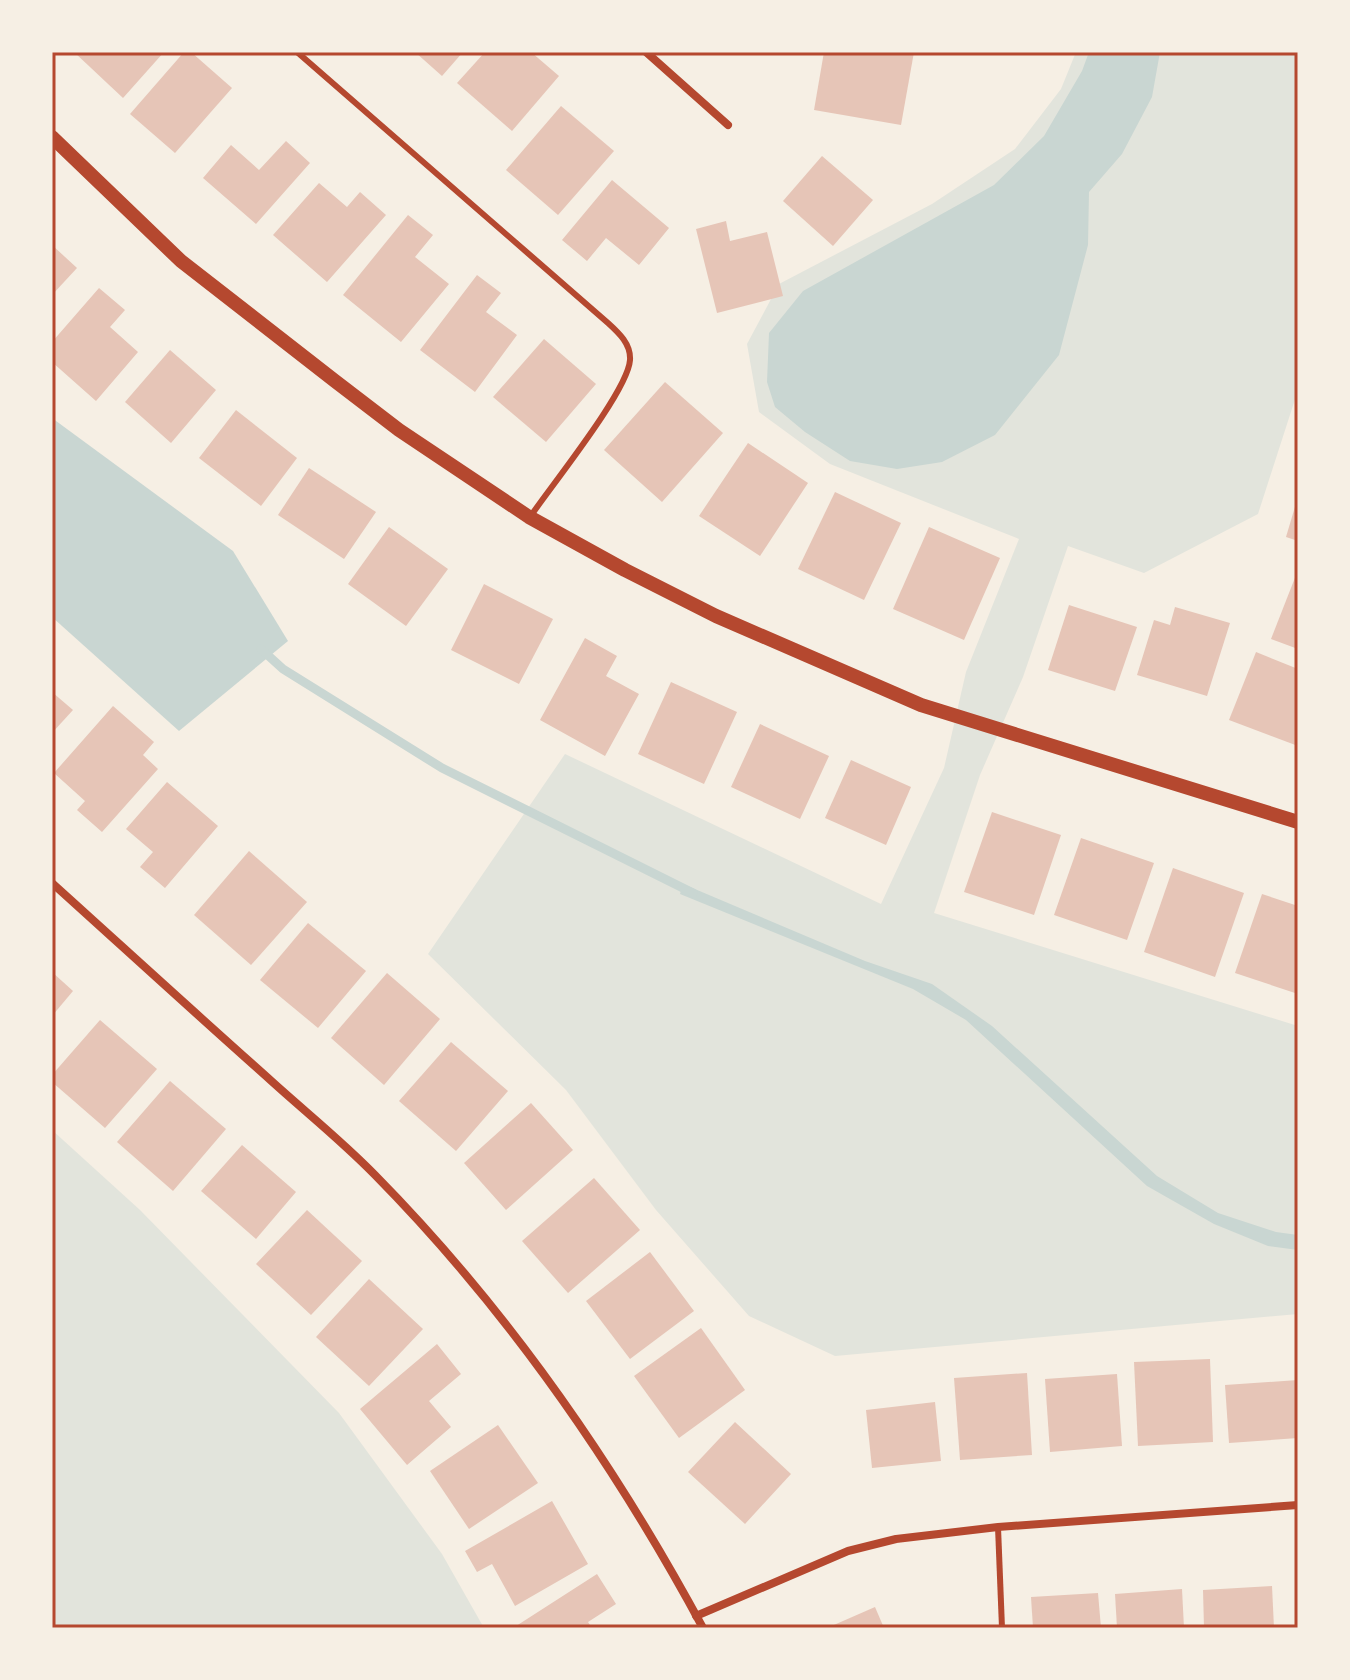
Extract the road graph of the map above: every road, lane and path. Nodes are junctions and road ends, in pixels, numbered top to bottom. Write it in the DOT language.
graph roads {
  1 [pos="297,52"];
  2 [pos="646,52"];
  3 [pos="728,125"];
  4 [pos="52,137"];
  5 [pos="529,517"];
  6 [pos="1298,822"];
  7 [pos="52,883"];
  8 [pos="1298,1505"];
  9 [pos="998,1527"];
  10 [pos="696,1616"];
  11 [pos="703,1628"];
  12 [pos="1002,1628"];
  1 -- 5 [label="lane"];
  2 -- 3 [label="street"];
  4 -- 5 [label="street"];
  5 -- 6 [label="street"];
  7 -- 10 [label="street"];
  8 -- 9 [label="street"];
  9 -- 10 [label="street"];
  9 -- 12 [label="lane"];
  10 -- 11 [label="street"];
}
